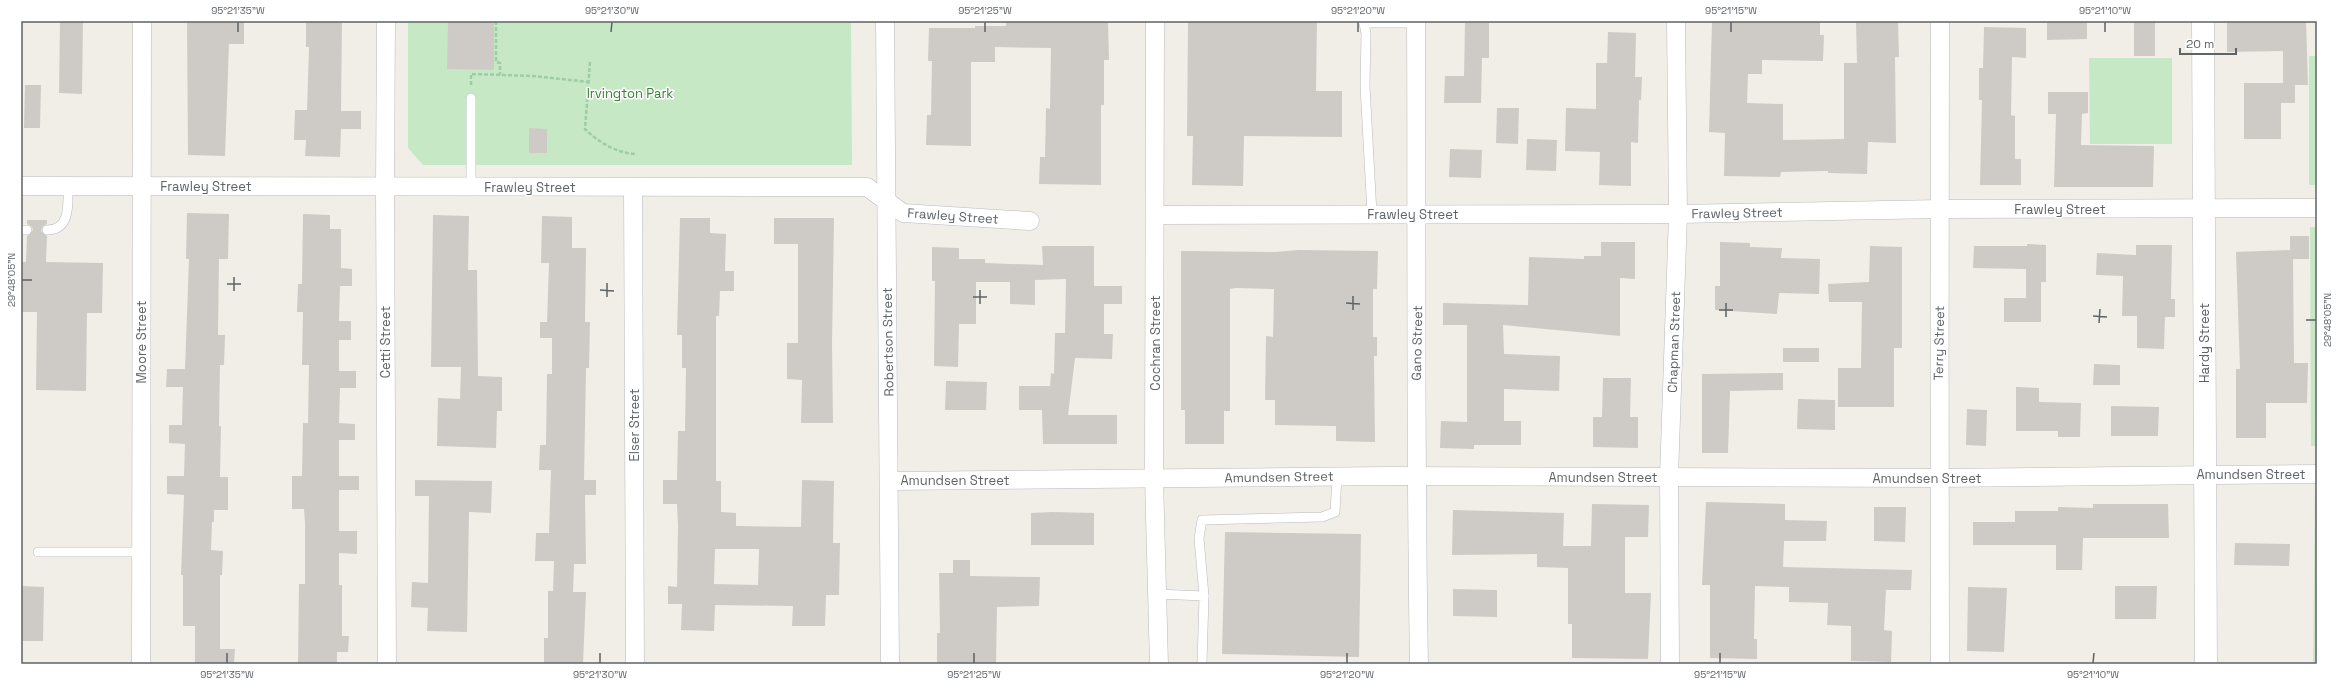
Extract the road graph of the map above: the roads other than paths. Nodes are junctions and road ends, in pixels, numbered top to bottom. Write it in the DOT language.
graph roads {
  1 [pos="142,21"];
  2 [pos="386,21"];
  3 [pos="885,21"];
  4 [pos="1155,21"];
  5 [pos="1676,21"];
  6 [pos="1940,21"];
  7 [pos="2203,21"];
  8 [pos="1364,22"];
  9 [pos="1416,22"];
  10 [pos="471,98"];
  11 [pos="21,186"];
  12 [pos="68,186"];
  13 [pos="141,186"];
  14 [pos="385,186"];
  15 [pos="471,187"];
  16 [pos="633,187"];
  17 [pos="885,200"];
  18 [pos="2317,208"];
  19 [pos="1941,209"];
  20 [pos="2204,209"];
  21 [pos="1372,214"];
  22 [pos="1418,214"];
  23 [pos="1678,214"];
  24 [pos="1156,215"];
  25 [pos="1030,221"];
  26 [pos="47,230"];
  27 [pos="2317,474"];
  28 [pos="2205,475"];
  29 [pos="1415,476"];
  30 [pos="1669,476"];
  31 [pos="1337,477"];
  32 [pos="1938,478"];
  33 [pos="1154,479"];
  34 [pos="890,480"];
  35 [pos="38,552"];
  36 [pos="141,552"];
  37 [pos="1157,594"];
  38 [pos="1204,596"];
  39 [pos="142,664"];
  40 [pos="387,664"];
  41 [pos="635,664"];
  42 [pos="890,664"];
  43 [pos="1159,664"];
  44 [pos="1202,664"];
  45 [pos="1419,664"];
  46 [pos="1670,664"];
  47 [pos="1940,664"];
  48 [pos="2206,664"];
  1 -- 13 [label="street, Moore Street"];
  2 -- 14 [label="street, Cetti Street"];
  3 -- 17 [label="street, Robertson Street"];
  4 -- 24 [label="street, Cochran Street"];
  5 -- 23 [label="street, Chapman Street"];
  6 -- 19 [label="street, Terry Street"];
  7 -- 20 [label="main road, Hardy Street"];
  8 -- 9 [label="lane"];
  8 -- 21 [label="lane"];
  9 -- 22 [label="street, Gano Street"];
  10 -- 15 [label="lane"];
  11 -- 12 [label="street, Frawley Street"];
  12 -- 13 [label="street, Frawley Street"];
  12 -- 26 [label="lane"];
  13 -- 14 [label="street, Frawley Street"];
  13 -- 36 [label="street, Moore Street"];
  14 -- 15 [label="street, Frawley Street"];
  14 -- 40 [label="street, Cetti Street"];
  15 -- 16 [label="street, Frawley Street"];
  16 -- 17 [label="street, Frawley Street"];
  16 -- 41 [label="street, Elser Street"];
  17 -- 25 [label="street, Frawley Street"];
  17 -- 34 [label="street, Robertson Street"];
  18 -- 20 [label="street, Frawley Street"];
  19 -- 20 [label="street, Frawley Street"];
  19 -- 23 [label="street, Frawley Street"];
  19 -- 32 [label="street, Terry Street"];
  20 -- 28 [label="main road, Hardy Street"];
  21 -- 22 [label="street, Frawley Street"];
  21 -- 24 [label="street, Frawley Street"];
  22 -- 23 [label="street, Frawley Street"];
  22 -- 29 [label="street, Gano Street"];
  23 -- 30 [label="street, Chapman Street"];
  24 -- 33 [label="street, Cochran Street"];
  27 -- 28 [label="street, Amundsen Street"];
  28 -- 32 [label="street, Amundsen Street"];
  28 -- 48 [label="main road, Hardy Street"];
  29 -- 30 [label="street, Amundsen Street"];
  29 -- 31 [label="street, Amundsen Street"];
  29 -- 45 [label="street, Gano Street"];
  30 -- 32 [label="street, Amundsen Street"];
  30 -- 46 [label="street, Chapman Street"];
  31 -- 33 [label="street, Amundsen Street"];
  31 -- 38 [label="lane"];
  32 -- 47 [label="street, Terry Street"];
  33 -- 34 [label="street, Amundsen Street"];
  33 -- 37 [label="street, Cochran Street"];
  34 -- 42 [label="street, Robertson Street"];
  35 -- 36 [label="lane"];
  36 -- 39 [label="street, Moore Street"];
  37 -- 38 [label="lane"];
  37 -- 43 [label="street, Cochran Street"];
  38 -- 44 [label="lane"];
}
